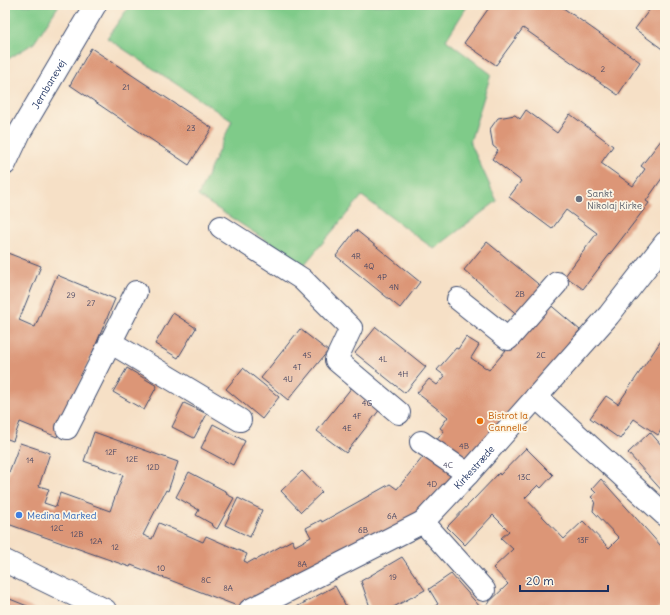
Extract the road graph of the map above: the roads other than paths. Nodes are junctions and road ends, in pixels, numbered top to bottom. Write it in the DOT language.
graph roads {
  1 [pos="94,5"];
  2 [pos="12,126"];
  3 [pos="5,164"];
  4 [pos="221,227"];
  5 [pos="665,243"];
  6 [pos="557,283"];
  7 [pos="136,292"];
  8 [pos="458,299"];
  9 [pos="110,342"];
  10 [pos="536,397"];
  11 [pos="399,412"];
  12 [pos="240,420"];
  13 [pos="68,428"];
  14 [pos="421,442"];
  15 [pos="468,474"];
  16 [pos="665,515"];
  17 [pos="423,522"];
  18 [pos="5,561"];
  19 [pos="484,590"];
  20 [pos="105,610"];
  21 [pos="250,610"];
  1 -- 2 [label="street, Jernbanevej"];
  2 -- 3 [label="street, Jernbanevej"];
  4 -- 11 [label="street"];
  5 -- 10 [label="street, Kirkestræde"];
  6 -- 8 [label="street"];
  7 -- 9 [label="street"];
  9 -- 12 [label="street"];
  9 -- 13 [label="street"];
  10 -- 15 [label="street, Kirkestræde"];
  10 -- 16 [label="street"];
  14 -- 15 [label="street"];
  15 -- 17 [label="street, Kirkestræde"];
  17 -- 19 [label="street"];
  17 -- 21 [label="street, Kirkestræde"];
  18 -- 20 [label="street"];
}
